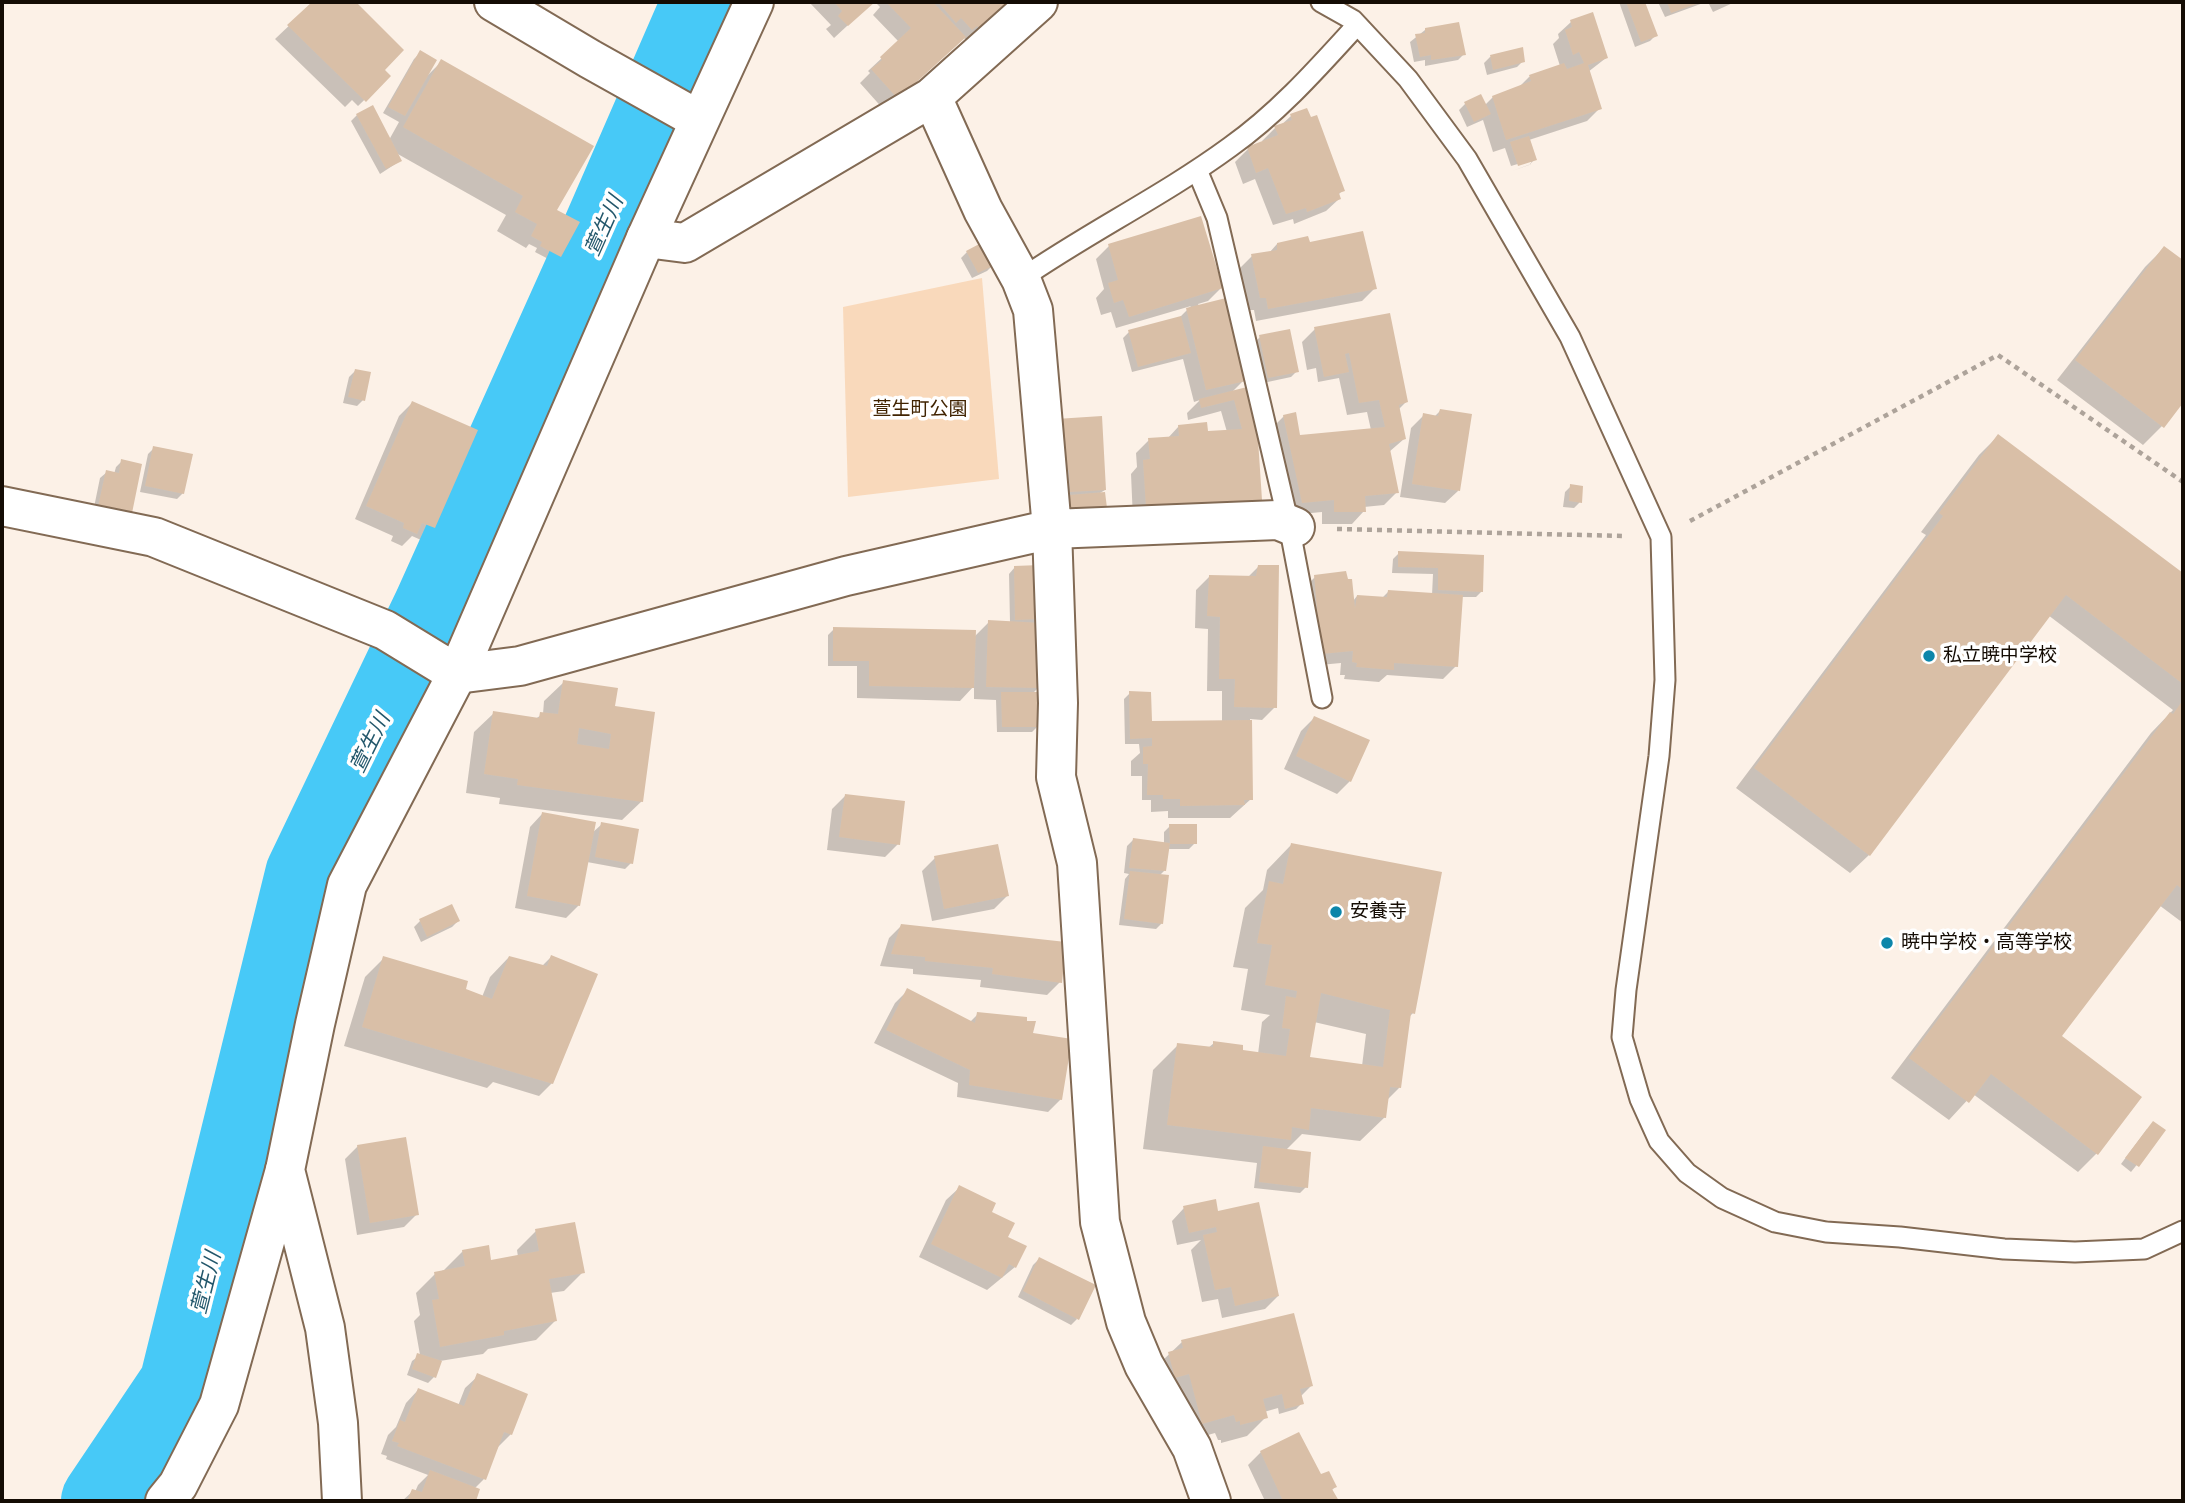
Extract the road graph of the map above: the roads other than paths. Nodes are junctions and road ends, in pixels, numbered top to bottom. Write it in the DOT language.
graph roads {
  1 [pos="494,2"];
  2 [pos="754,2"];
  3 [pos="1038,2"];
  4 [pos="1321,2"];
  5 [pos="1357,25"];
  6 [pos="932,97"];
  7 [pos="684,112"];
  8 [pos="1197,170"];
  9 [pos="646,238"];
  10 [pos="1021,279"];
  11 [pos="2,506"];
  12 [pos="1292,526"];
  13 [pos="1052,529"];
  14 [pos="447,667"];
  15 [pos="1322,698"];
  16 [pos="285,1170"];
  17 [pos="2183,1231"];
  18 [pos="165,1501"];
  19 [pos="342,1501"];
  20 [pos="1211,1501"];
  1 -- 7 [label="street"];
  2 -- 7 [label="street"];
  3 -- 6 [label="street"];
  4 -- 5 [label="lane"];
  5 -- 8 [label="lane"];
  5 -- 17 [label="lane"];
  6 -- 9 [label="street"];
  6 -- 10 [label="street"];
  7 -- 9 [label="street"];
  8 -- 10 [label="lane"];
  8 -- 12 [label="lane"];
  9 -- 14 [label="street"];
  10 -- 13 [label="street"];
  11 -- 14 [label="street"];
  12 -- 13 [label="street"];
  12 -- 15 [label="lane"];
  13 -- 14 [label="street"];
  13 -- 20 [label="street"];
  14 -- 16 [label="street"];
  16 -- 18 [label="street"];
  16 -- 19 [label="street"];
}
